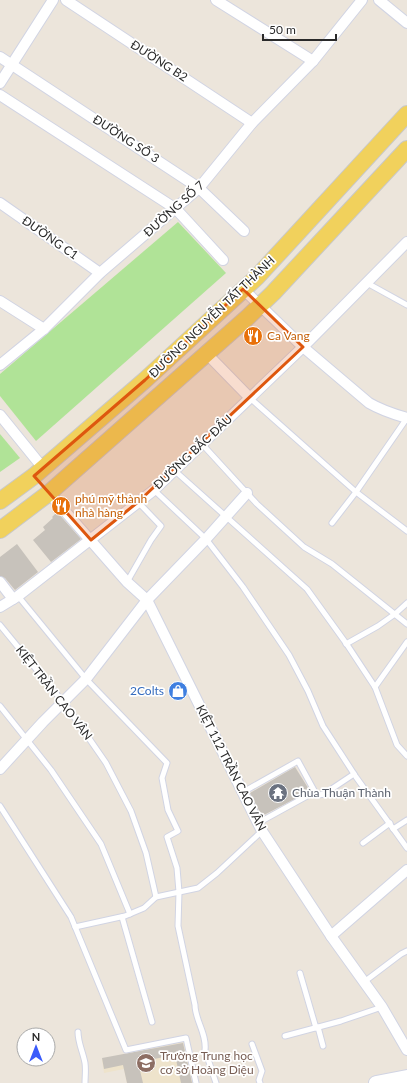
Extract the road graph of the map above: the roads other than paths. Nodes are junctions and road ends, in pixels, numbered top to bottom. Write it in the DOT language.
graph roads {
  1 [pos="53,0"];
  2 [pos="66,0"];
  3 [pos="216,0"];
  4 [pos="362,0"];
  5 [pos="379,0"];
  6 [pos="407,23"];
  7 [pos="0,57"];
  8 [pos="313,60"];
  9 [pos="12,64"];
  10 [pos="0,83"];
  11 [pos="0,96"];
  12 [pos="407,114"];
  13 [pos="252,123"];
  14 [pos="407,149"];
  15 [pos="199,188"];
  16 [pos="0,203"];
  17 [pos="176,209"];
  18 [pos="244,231"];
  19 [pos="407,242"];
  20 [pos="224,260"];
  21 [pos="100,273"];
  22 [pos="366,283"];
  23 [pos="243,289"];
  24 [pos="0,301"];
  25 [pos="407,305"];
  26 [pos="260,306"];
  27 [pos="44,329"];
  28 [pos="303,347"];
  29 [pos="207,354"];
  30 [pos="0,365"];
  31 [pos="250,398"];
  32 [pos="0,415"];
  33 [pos="407,418"];
  34 [pos="202,444"];
  35 [pos="174,470"];
  36 [pos="38,472"];
  37 [pos="154,490"];
  38 [pos="247,492"];
  39 [pos="356,492"];
  40 [pos="49,494"];
  41 [pos="0,501"];
  42 [pos="138,502"];
  43 [pos="226,517"];
  44 [pos="332,522"];
  45 [pos="0,530"];
  46 [pos="407,531"];
  47 [pos="206,539"];
  48 [pos="91,540"];
  49 [pos="0,582"];
  50 [pos="127,582"];
  51 [pos="16,597"];
  52 [pos="147,600"];
  53 [pos="407,603"];
  54 [pos="0,608"];
  55 [pos="395,614"];
  56 [pos="407,624"];
  57 [pos="0,625"];
  58 [pos="407,642"];
  59 [pos="346,644"];
  60 [pos="86,679"];
  61 [pos="375,687"];
  62 [pos="63,701"];
  63 [pos="0,706"];
  64 [pos="27,740"];
  65 [pos="407,756"];
  66 [pos="0,769"];
  67 [pos="354,774"];
  68 [pos="243,792"];
  69 [pos="316,794"];
  70 [pos="0,806"];
  71 [pos="407,820"];
  72 [pos="390,823"];
  73 [pos="260,827"];
  74 [pos="393,829"];
  75 [pos="363,843"];
  76 [pos="407,848"];
  77 [pos="407,870"];
  78 [pos="179,892"];
  79 [pos="156,897"];
  80 [pos="130,914"];
  81 [pos="122,917"];
  82 [pos="75,927"];
  83 [pos="331,936"];
  84 [pos="407,951"];
  85 [pos="300,973"];
  86 [pos="364,982"];
  87 [pos="382,1007"];
  88 [pos="152,1022"];
  89 [pos="317,1028"];
  90 [pos="78,1032"];
  91 [pos="285,1036"];
  92 [pos="252,1044"];
  93 [pos="323,1046"];
  94 [pos="407,1050"];
  95 [pos="407,1077"];
  96 [pos="85,1083"];
  97 [pos="196,1083"];
  98 [pos="216,1083"];
  99 [pos="260,1083"];
  100 [pos="376,1083"];
  1 -- 9 [label="street"];
  2 -- 13 [label="street, ĐƯỜNG B2"];
  3 -- 8 [label="street"];
  4 -- 8 [label="street, ĐƯỜNG SỐ 7"];
  5 -- 6 [label="street"];
  7 -- 9 [label="street, ĐƯỜNG SỐ 3"];
  8 -- 13 [label="street, ĐƯỜNG SỐ 7"];
  9 -- 10 [label="street"];
  9 -- 15 [label="street, ĐƯỜNG SỐ 3"];
  11 -- 17 [label="street"];
  12 -- 23 [label="main road, ĐƯỜNG NGUYỄN TẤT THÀNH"];
  13 -- 15 [label="street, ĐƯỜNG SỐ 7"];
  14 -- 26 [label="main road, ĐƯỜNG NGUYỄN TẤT THÀNH"];
  15 -- 17 [label="street, ĐƯỜNG SỐ 7"];
  15 -- 18 [label="street, ĐƯỜNG SỐ 3"];
  16 -- 21 [label="street, ĐƯỜNG C1"];
  17 -- 20 [label="street"];
  17 -- 21 [label="street, ĐƯỜNG SỐ 7"];
  19 -- 22 [label="street, ĐƯỜNG BẮC ĐẨU"];
  21 -- 27 [label="street, ĐƯỜNG SỐ 7"];
  22 -- 25 [label="lane"];
  22 -- 28 [label="street, ĐƯỜNG BẮC ĐẨU"];
  23 -- 26 [label="street"];
  23 -- 36 [label="main road, ĐƯỜNG NGUYỄN TẤT THÀNH"];
  24 -- 27 [label="street"];
  26 -- 28 [label="street"];
  26 -- 29 [label="main road, ĐƯỜNG NGUYỄN TẤT THÀNH"];
  27 -- 30 [label="street, ĐƯỜNG SỐ 7"];
  28 -- 31 [label="street, ĐƯỜNG BẮC ĐẨU"];
  28 -- 33 [label="street"];
  29 -- 31 [label="street"];
  29 -- 40 [label="main road, ĐƯỜNG NGUYỄN TẤT THÀNH"];
  31 -- 34 [label="street, ĐƯỜNG BẮC ĐẨU"];
  31 -- 39 [label="lane"];
  32 -- 36 [label="street"];
  33 -- 39 [label="lane"];
  34 -- 35 [label="street, ĐƯỜNG BẮC ĐẨU"];
  34 -- 38 [label="lane"];
  35 -- 37 [label="street, ĐƯỜNG BẮC ĐẨU"];
  35 -- 43 [label="lane"];
  36 -- 40 [label="main road"];
  36 -- 41 [label="main road, ĐƯỜNG NGUYỄN TẤT THÀNH"];
  37 -- 42 [label="street, ĐƯỜNG BẮC ĐẨU"];
  37 -- 47 [label="lane"];
  38 -- 43 [label="street"];
  38 -- 55 [label="lane"];
  39 -- 44 [label="lane"];
  39 -- 46 [label="lane"];
  40 -- 45 [label="main road, ĐƯỜNG NGUYỄN TẤT THÀNH"];
  40 -- 48 [label="street, KIỆT 112 TRẦN CAO VÂN"];
  42 -- 48 [label="street, ĐƯỜNG BẮC ĐẨU"];
  42 -- 50 [label="lane"];
  43 -- 47 [label="street"];
  43 -- 59 [label="lane"];
  47 -- 52 [label="street"];
  47 -- 67 [label="lane"];
  48 -- 50 [label="street, KIỆT 112 TRẦN CAO VÂN"];
  48 -- 51 [label="street, ĐƯỜNG BẮC ĐẨU"];
  49 -- 51 [label="street"];
  50 -- 52 [label="street, KIỆT 112 TRẦN CAO VÂN"];
  51 -- 54 [label="street, ĐƯỜNG BẮC ĐẨU"];
  51 -- 60 [label="lane"];
  52 -- 60 [label="street"];
  52 -- 68 [label="street, KIỆT 112 TRẦN CAO VÂN"];
  53 -- 55 [label="lane"];
  55 -- 56 [label="lane"];
  55 -- 59 [label="lane"];
  57 -- 62 [label="lane, KIỆT TRẦN CAO VÂN"];
  58 -- 61 [label="lane"];
  59 -- 61 [label="lane"];
  60 -- 62 [label="street"];
  60 -- 78 [label="lane"];
  61 -- 65 [label="lane"];
  62 -- 64 [label="street"];
  62 -- 79 [label="lane, KIỆT TRẦN CAO VÂN"];
  63 -- 64 [label="lane"];
  64 -- 66 [label="street"];
  64 -- 80 [label="lane"];
  67 -- 69 [label="lane"];
  67 -- 72 [label="lane"];
  68 -- 69 [label="lane"];
  68 -- 73 [label="street, KIỆT 112 TRẦN CAO VÂN"];
  69 -- 73 [label="lane"];
  70 -- 82 [label="lane"];
  71 -- 74 [label="lane"];
  72 -- 74 [label="lane"];
  72 -- 75 [label="lane"];
  73 -- 78 [label="lane"];
  73 -- 83 [label="street, KIỆT 112 TRẦN CAO VÂN"];
  74 -- 76 [label="lane"];
  77 -- 83 [label="street"];
  78 -- 79 [label="lane"];
  78 -- 98 [label="lane"];
  79 -- 80 [label="lane"];
  80 -- 81 [label="lane"];
  81 -- 82 [label="lane"];
  81 -- 88 [label="lane"];
  82 -- 97 [label="lane"];
  83 -- 86 [label="street, KIỆT 112 TRẦN CAO VÂN"];
  84 -- 86 [label="lane"];
  85 -- 89 [label="lane"];
  86 -- 87 [label="street, KIỆT 112 TRẦN CAO VÂN"];
  87 -- 89 [label="lane"];
  87 -- 94 [label="street, KIỆT 112 TRẦN CAO VÂN"];
  89 -- 91 [label="lane"];
  89 -- 93 [label="lane"];
  90 -- 96 [label="lane"];
  92 -- 99 [label="lane"];
  95 -- 100 [label="main road"];
}
